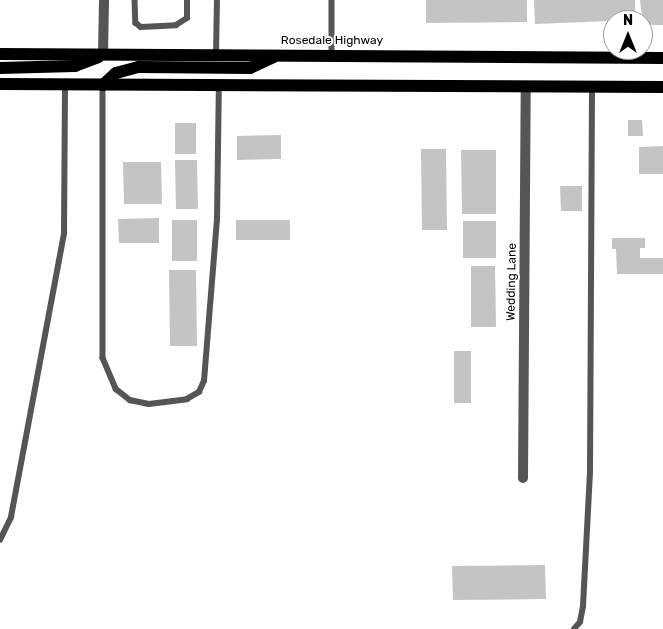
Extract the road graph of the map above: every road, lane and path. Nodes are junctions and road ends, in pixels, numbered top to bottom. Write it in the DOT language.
graph roads {
  1 [pos="104,0"];
  2 [pos="135,0"];
  3 [pos="187,0"];
  4 [pos="217,0"];
  5 [pos="332,0"];
  6 [pos="0,54"];
  7 [pos="104,54"];
  8 [pos="216,55"];
  9 [pos="278,55"];
  10 [pos="332,55"];
  11 [pos="663,58"];
  12 [pos="0,68"];
  13 [pos="0,84"];
  14 [pos="65,85"];
  15 [pos="103,85"];
  16 [pos="219,85"];
  17 [pos="526,86"];
  18 [pos="592,87"];
  19 [pos="663,87"];
  20 [pos="523,478"];
  21 [pos="0,540"];
  22 [pos="574,629"];
  1 -- 7 [label="street"];
  2 -- 3 [label="lane"];
  4 -- 8 [label="lane"];
  5 -- 10 [label="lane"];
  6 -- 7 [label="main road, Rosedale Highway"];
  7 -- 8 [label="main road, Rosedale Highway"];
  7 -- 12 [label="main road"];
  8 -- 9 [label="main road, Rosedale Highway"];
  9 -- 10 [label="main road, Rosedale Highway"];
  9 -- 15 [label="main road"];
  10 -- 11 [label="main road, Rosedale Highway"];
  13 -- 14 [label="main road"];
  14 -- 15 [label="main road"];
  14 -- 21 [label="lane"];
  15 -- 16 [label="main road"];
  15 -- 16 [label="lane"];
  16 -- 17 [label="main road"];
  17 -- 18 [label="main road"];
  17 -- 20 [label="street, Wedding Lane"];
  18 -- 19 [label="main road"];
  18 -- 22 [label="lane"];
}
